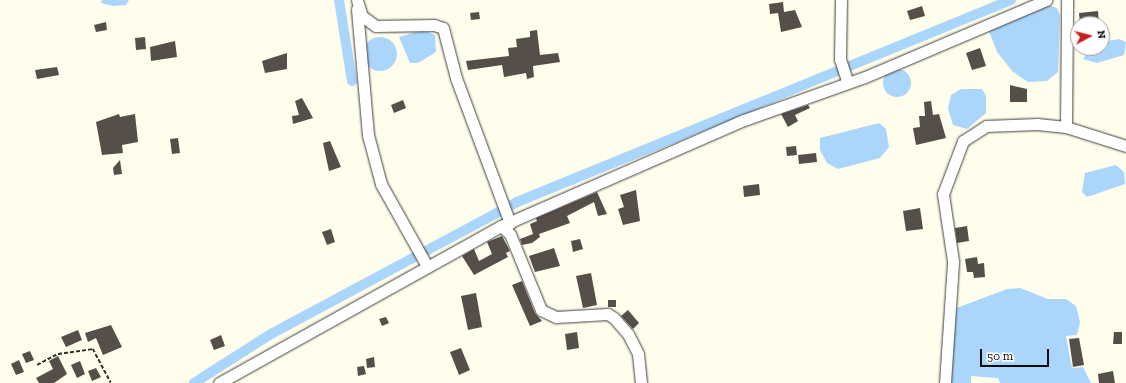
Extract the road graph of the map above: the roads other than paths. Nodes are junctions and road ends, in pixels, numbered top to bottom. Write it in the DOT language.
graph roads {
  1 [pos="356,0"];
  2 [pos="841,0"];
  3 [pos="1046,0"];
  4 [pos="1067,0"];
  5 [pos="848,83"];
  6 [pos="1066,127"];
  7 [pos="1126,146"];
  8 [pos="505,224"];
  9 [pos="427,266"];
  10 [pos="219,383"];
  11 [pos="640,383"];
  12 [pos="945,383"];
  1 -- 8 [label="street"];
  1 -- 9 [label="street"];
  2 -- 5 [label="street"];
  3 -- 5 [label="street"];
  4 -- 6 [label="street"];
  5 -- 8 [label="street"];
  6 -- 7 [label="street"];
  6 -- 12 [label="street"];
  8 -- 9 [label="street"];
  8 -- 11 [label="street"];
  9 -- 10 [label="street"];
}
